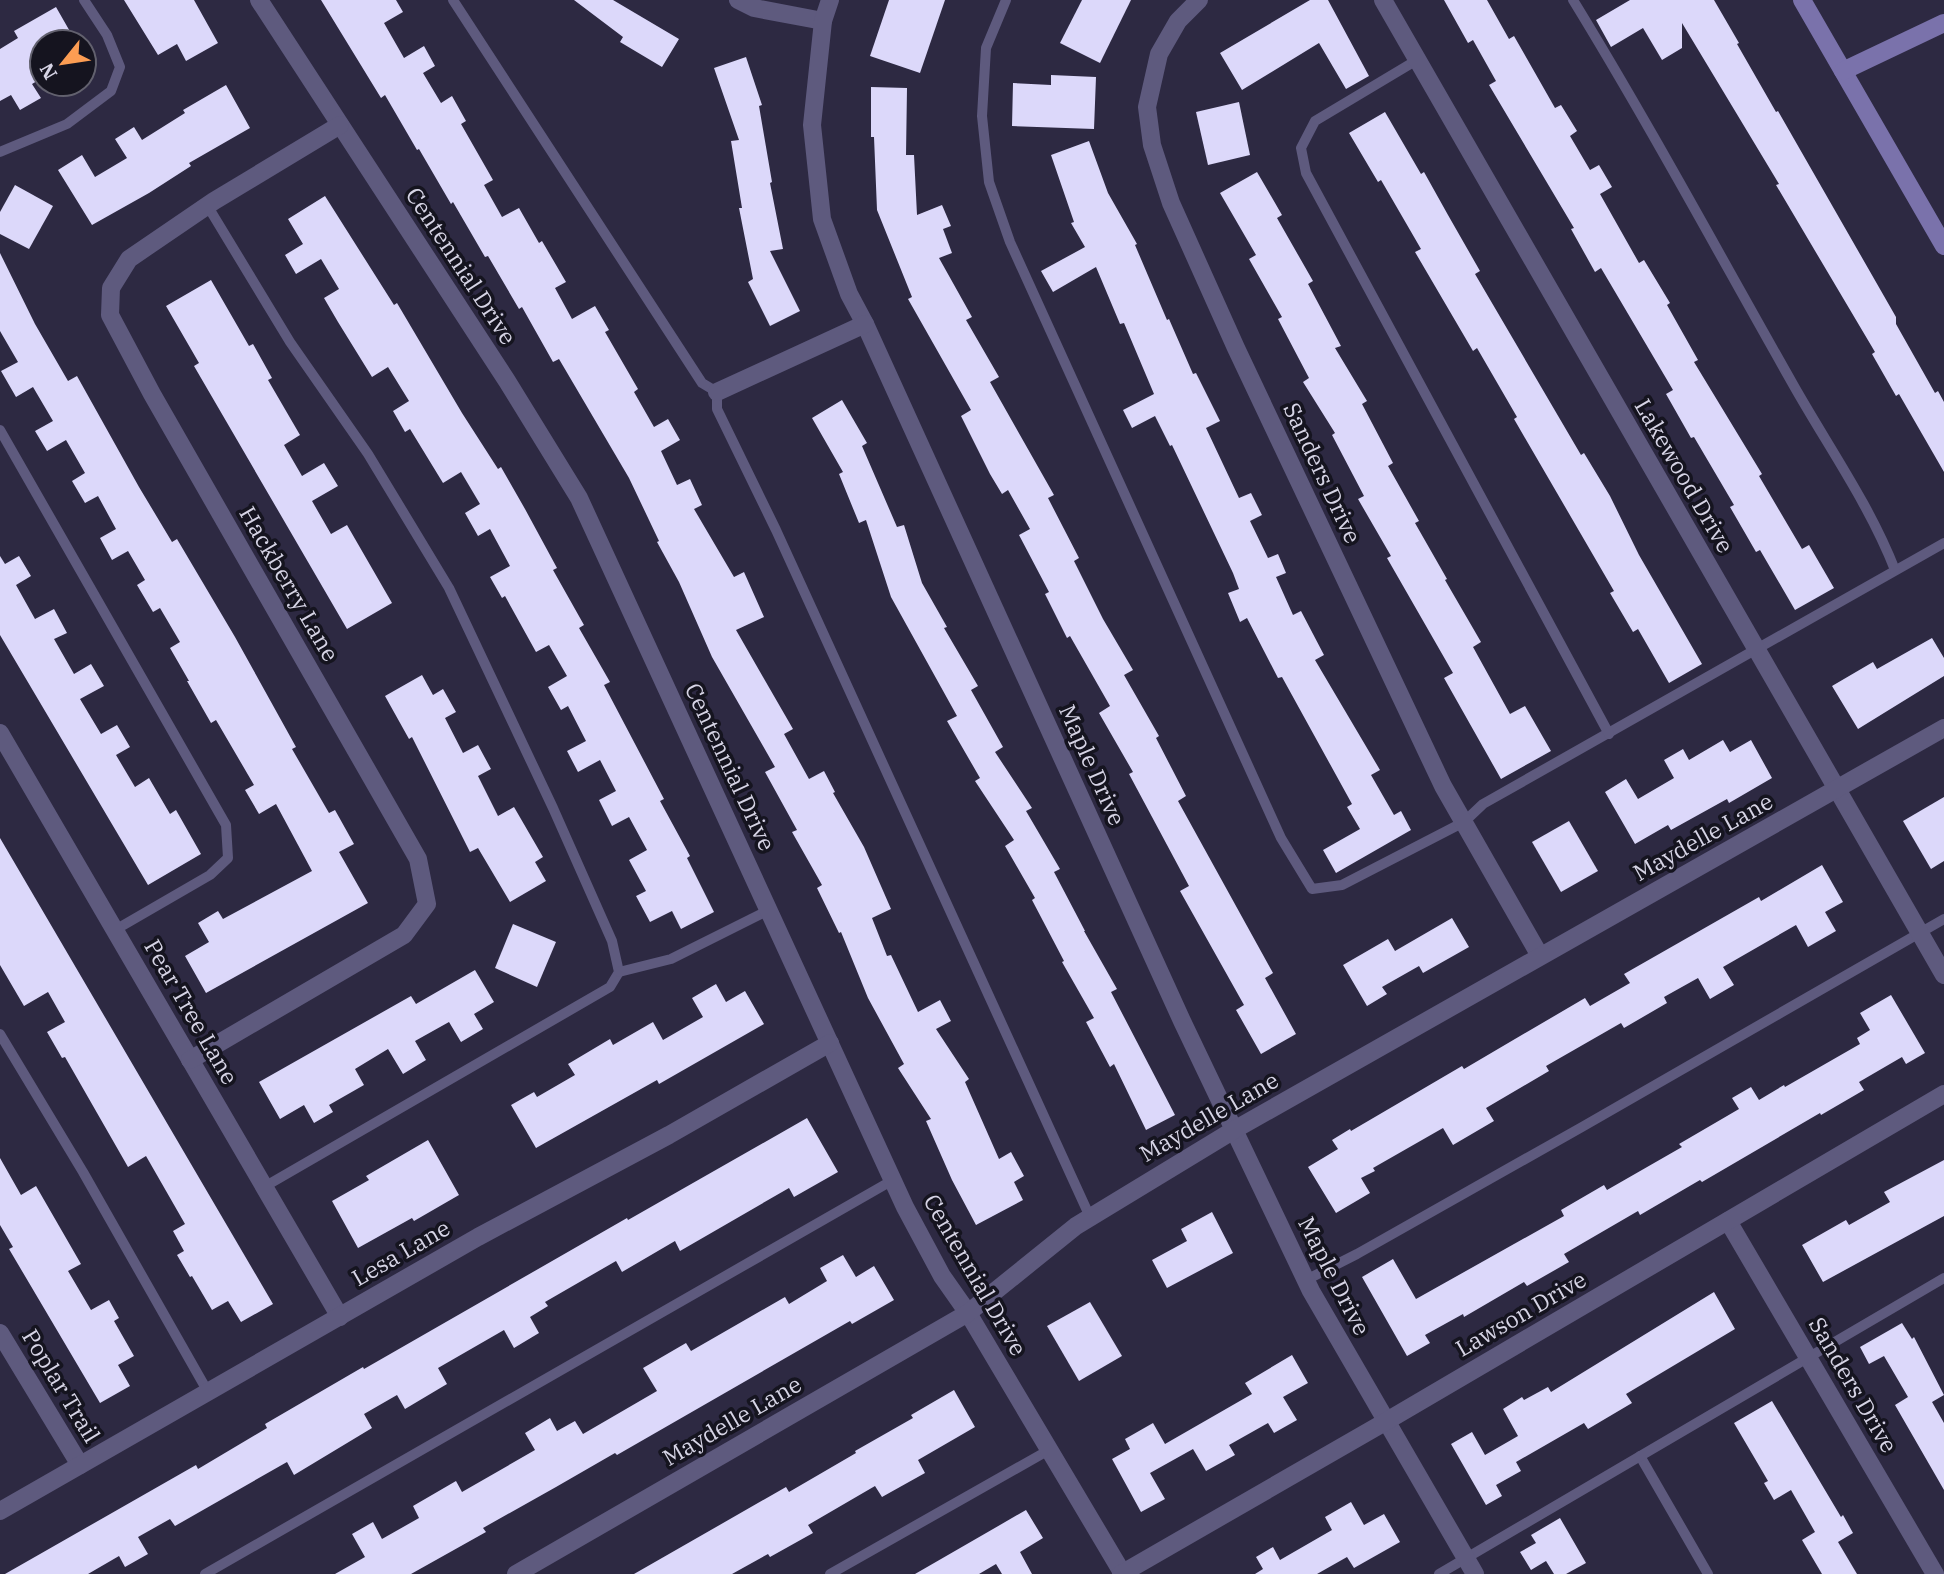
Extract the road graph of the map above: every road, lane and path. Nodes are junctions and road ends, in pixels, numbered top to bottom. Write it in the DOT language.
graph roads {
  1 [pos="84,0"];
  2 [pos="259,0"];
  3 [pos="453,0"];
  4 [pos="737,0"];
  5 [pos="830,0"];
  6 [pos="1006,0"];
  7 [pos="1199,0"];
  8 [pos="1383,0"];
  9 [pos="1573,0"];
  10 [pos="1802,0"];
  11 [pos="822,21"];
  12 [pos="1944,23"];
  13 [pos="1417,60"];
  14 [pos="1843,71"];
  15 [pos="340,125"];
  16 [pos="0,152"];
  17 [pos="207,205"];
  18 [pos="1944,246"];
  19 [pos="865,324"];
  20 [pos="718,392"];
  21 [pos="0,430"];
  22 [pos="1944,543"];
  23 [pos="1895,570"];
  24 [pos="1757,651"];
  25 [pos="1944,728"];
  26 [pos="0,733"];
  27 [pos="1609,734"];
  28 [pos="1837,789"];
  29 [pos="1464,822"];
  30 [pos="769,909"];
  31 [pos="1944,919"];
  32 [pos="115,930"];
  33 [pos="1920,933"];
  34 [pos="1540,956"];
  35 [pos="619,972"];
  36 [pos="1944,975"];
  37 [pos="0,1034"];
  38 [pos="830,1043"];
  39 [pos="190,1060"];
  40 [pos="1944,1094"];
  41 [pos="1234,1130"];
  42 [pos="892,1180"];
  43 [pos="264,1187"];
  44 [pos="1090,1217"];
  45 [pos="1728,1221"];
  46 [pos="1944,1279"];
  47 [pos="1306,1280"];
  48 [pos="968,1313"];
  49 [pos="340,1317"];
  50 [pos="0,1333"];
  51 [pos="1808,1357"];
  52 [pos="208,1392"];
  53 [pos="1385,1422"];
  54 [pos="1049,1450"];
  55 [pos="1640,1456"];
  56 [pos="80,1465"];
  57 [pos="0,1511"];
  58 [pos="1470,1566"];
  59 [pos="205,1574"];
  60 [pos="516,1574"];
  61 [pos="830,1574"];
  62 [pos="1122,1574"];
  63 [pos="1439,1574"];
  64 [pos="1708,1574"];
  65 [pos="1935,1574"];
  1 -- 16 [label="lane"];
  2 -- 15 [label="street, Centennial Drive"];
  3 -- 20 [label="lane"];
  4 -- 11 [label="street"];
  5 -- 11 [label="street, Maple Drive"];
  6 -- 29 [label="lane"];
  7 -- 29 [label="street, Sanders Drive"];
  8 -- 13 [label="street, Lakewood Drive"];
  9 -- 23 [label="lane"];
  10 -- 14 [label="main road"];
  11 -- 19 [label="street, Maple Drive"];
  12 -- 14 [label="main road"];
  13 -- 24 [label="street, Lakewood Drive"];
  13 -- 27 [label="lane"];
  14 -- 18 [label="main road"];
  15 -- 17 [label="street, Hackberry Lane"];
  15 -- 30 [label="street, Centennial Drive"];
  17 -- 35 [label="lane"];
  17 -- 39 [label="street, Hackberry Lane"];
  19 -- 20 [label="street"];
  19 -- 41 [label="street, Maple Drive"];
  20 -- 44 [label="lane"];
  21 -- 32 [label="lane"];
  22 -- 23 [label="lane"];
  23 -- 24 [label="lane"];
  24 -- 27 [label="lane"];
  24 -- 28 [label="street, Lakewood Drive"];
  25 -- 28 [label="street, Maydelle Lane"];
  26 -- 32 [label="street, Pear Tree Lane"];
  27 -- 29 [label="lane"];
  28 -- 33 [label="street, Lakewood Drive"];
  28 -- 34 [label="street, Maydelle Lane"];
  29 -- 34 [label="street, Sanders Drive"];
  30 -- 35 [label="lane"];
  30 -- 38 [label="street, Centennial Drive"];
  31 -- 33 [label="lane"];
  32 -- 39 [label="street, Pear Tree Lane"];
  33 -- 36 [label="street, Lakewood Drive"];
  33 -- 47 [label="lane"];
  34 -- 41 [label="street, Maydelle Lane"];
  35 -- 43 [label="lane"];
  37 -- 52 [label="lane"];
  38 -- 42 [label="street, Centennial Drive"];
  38 -- 49 [label="street, Lesa Lane"];
  39 -- 43 [label="street, Pear Tree Lane"];
  40 -- 45 [label="street, Lawson Drive"];
  41 -- 44 [label="street, Maydelle Lane"];
  41 -- 47 [label="street, Maple Drive"];
  42 -- 48 [label="street, Centennial Drive"];
  42 -- 59 [label="lane"];
  43 -- 49 [label="street, Pear Tree Lane"];
  44 -- 48 [label="street, Maydelle Lane"];
  45 -- 51 [label="street, Sanders Drive"];
  45 -- 53 [label="street, Lawson Drive"];
  46 -- 51 [label="lane"];
  47 -- 53 [label="street, Maple Drive"];
  48 -- 54 [label="street, Centennial Drive"];
  48 -- 60 [label="street, Maydelle Lane"];
  49 -- 52 [label="street, Lesa Lane"];
  50 -- 56 [label="street, Poplar Trail"];
  51 -- 55 [label="lane"];
  51 -- 65 [label="street, Sanders Drive"];
  52 -- 56 [label="street, Lesa Lane"];
  53 -- 58 [label="street, Maple Drive"];
  53 -- 62 [label="street, Lawson Drive"];
  54 -- 61 [label="lane"];
  54 -- 62 [label="street, Centennial Drive"];
  55 -- 58 [label="lane"];
  55 -- 64 [label="lane"];
  56 -- 57 [label="street, Lesa Lane"];
  58 -- 63 [label="lane"];
}
